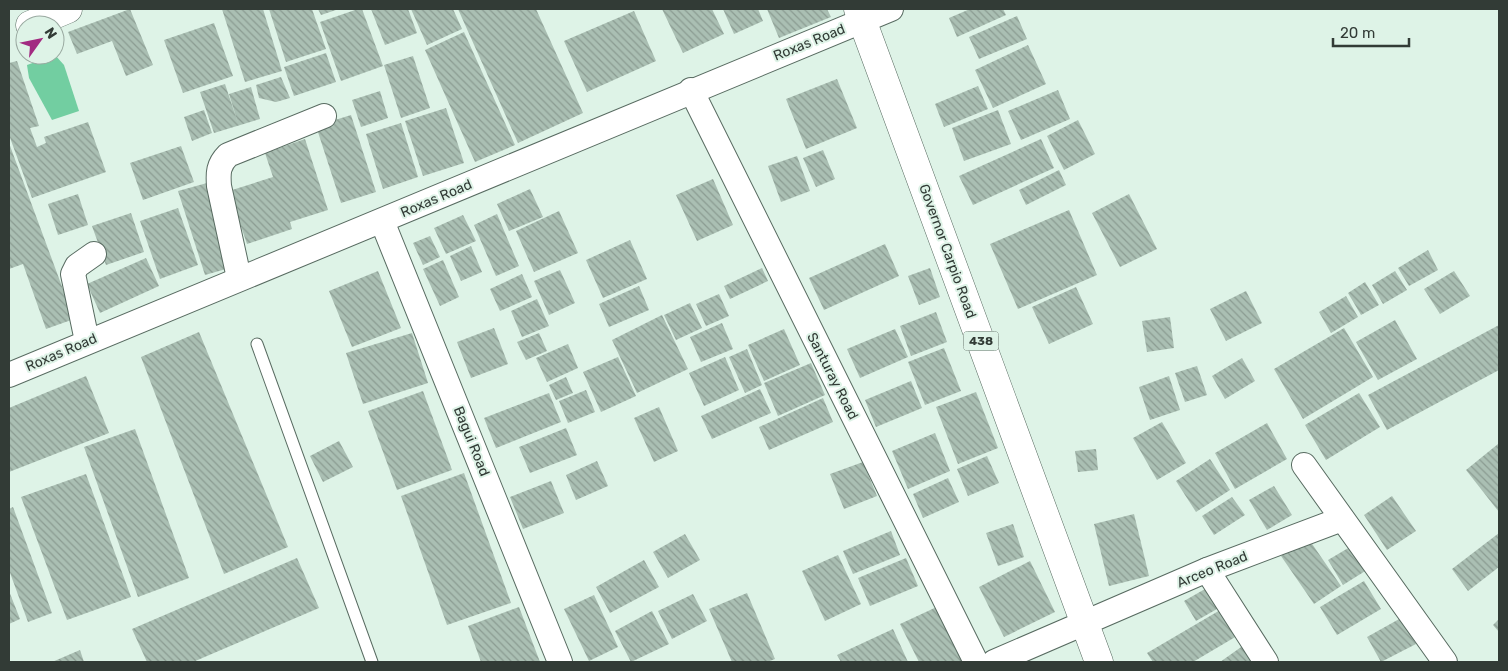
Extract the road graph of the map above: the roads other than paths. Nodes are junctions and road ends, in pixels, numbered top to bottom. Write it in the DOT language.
graph roads {
  1 [pos="68,9"];
  2 [pos="891,9"];
  3 [pos="54,15"];
  4 [pos="860,15"];
  5 [pos="691,90"];
  6 [pos="324,116"];
  7 [pos="382,221"];
  8 [pos="94,254"];
  9 [pos="239,278"];
  10 [pos="87,341"];
  11 [pos="257,344"];
  12 [pos="9,375"];
  13 [pos="1304,465"];
  14 [pos="1342,519"];
  15 [pos="1207,570"];
  16 [pos="1083,623"];
  17 [pos="372,662"];
  18 [pos="560,662"];
  19 [pos="976,662"];
  20 [pos="994,662"];
  21 [pos="1099,662"];
  22 [pos="1266,662"];
  23 [pos="1445,662"];
  1 -- 3 [label="main road"];
  2 -- 4 [label="street, Roxas Road"];
  4 -- 5 [label="street, Roxas Road"];
  4 -- 16 [label="main road, Governor Carpio Road / 438"];
  5 -- 7 [label="street, Roxas Road"];
  5 -- 19 [label="street, Santuray Road"];
  6 -- 9 [label="street"];
  7 -- 9 [label="street, Roxas Road"];
  7 -- 18 [label="street, Bagui Road"];
  8 -- 10 [label="street"];
  9 -- 10 [label="street, Roxas Road"];
  10 -- 12 [label="street, Roxas Road"];
  11 -- 17 [label="lane"];
  13 -- 14 [label="street"];
  14 -- 15 [label="street, Arceo Road"];
  14 -- 23 [label="street"];
  15 -- 16 [label="street, Arceo Road"];
  15 -- 22 [label="street"];
  16 -- 20 [label="street"];
  16 -- 21 [label="main road, Governor Carpio Road / 438"];
}
